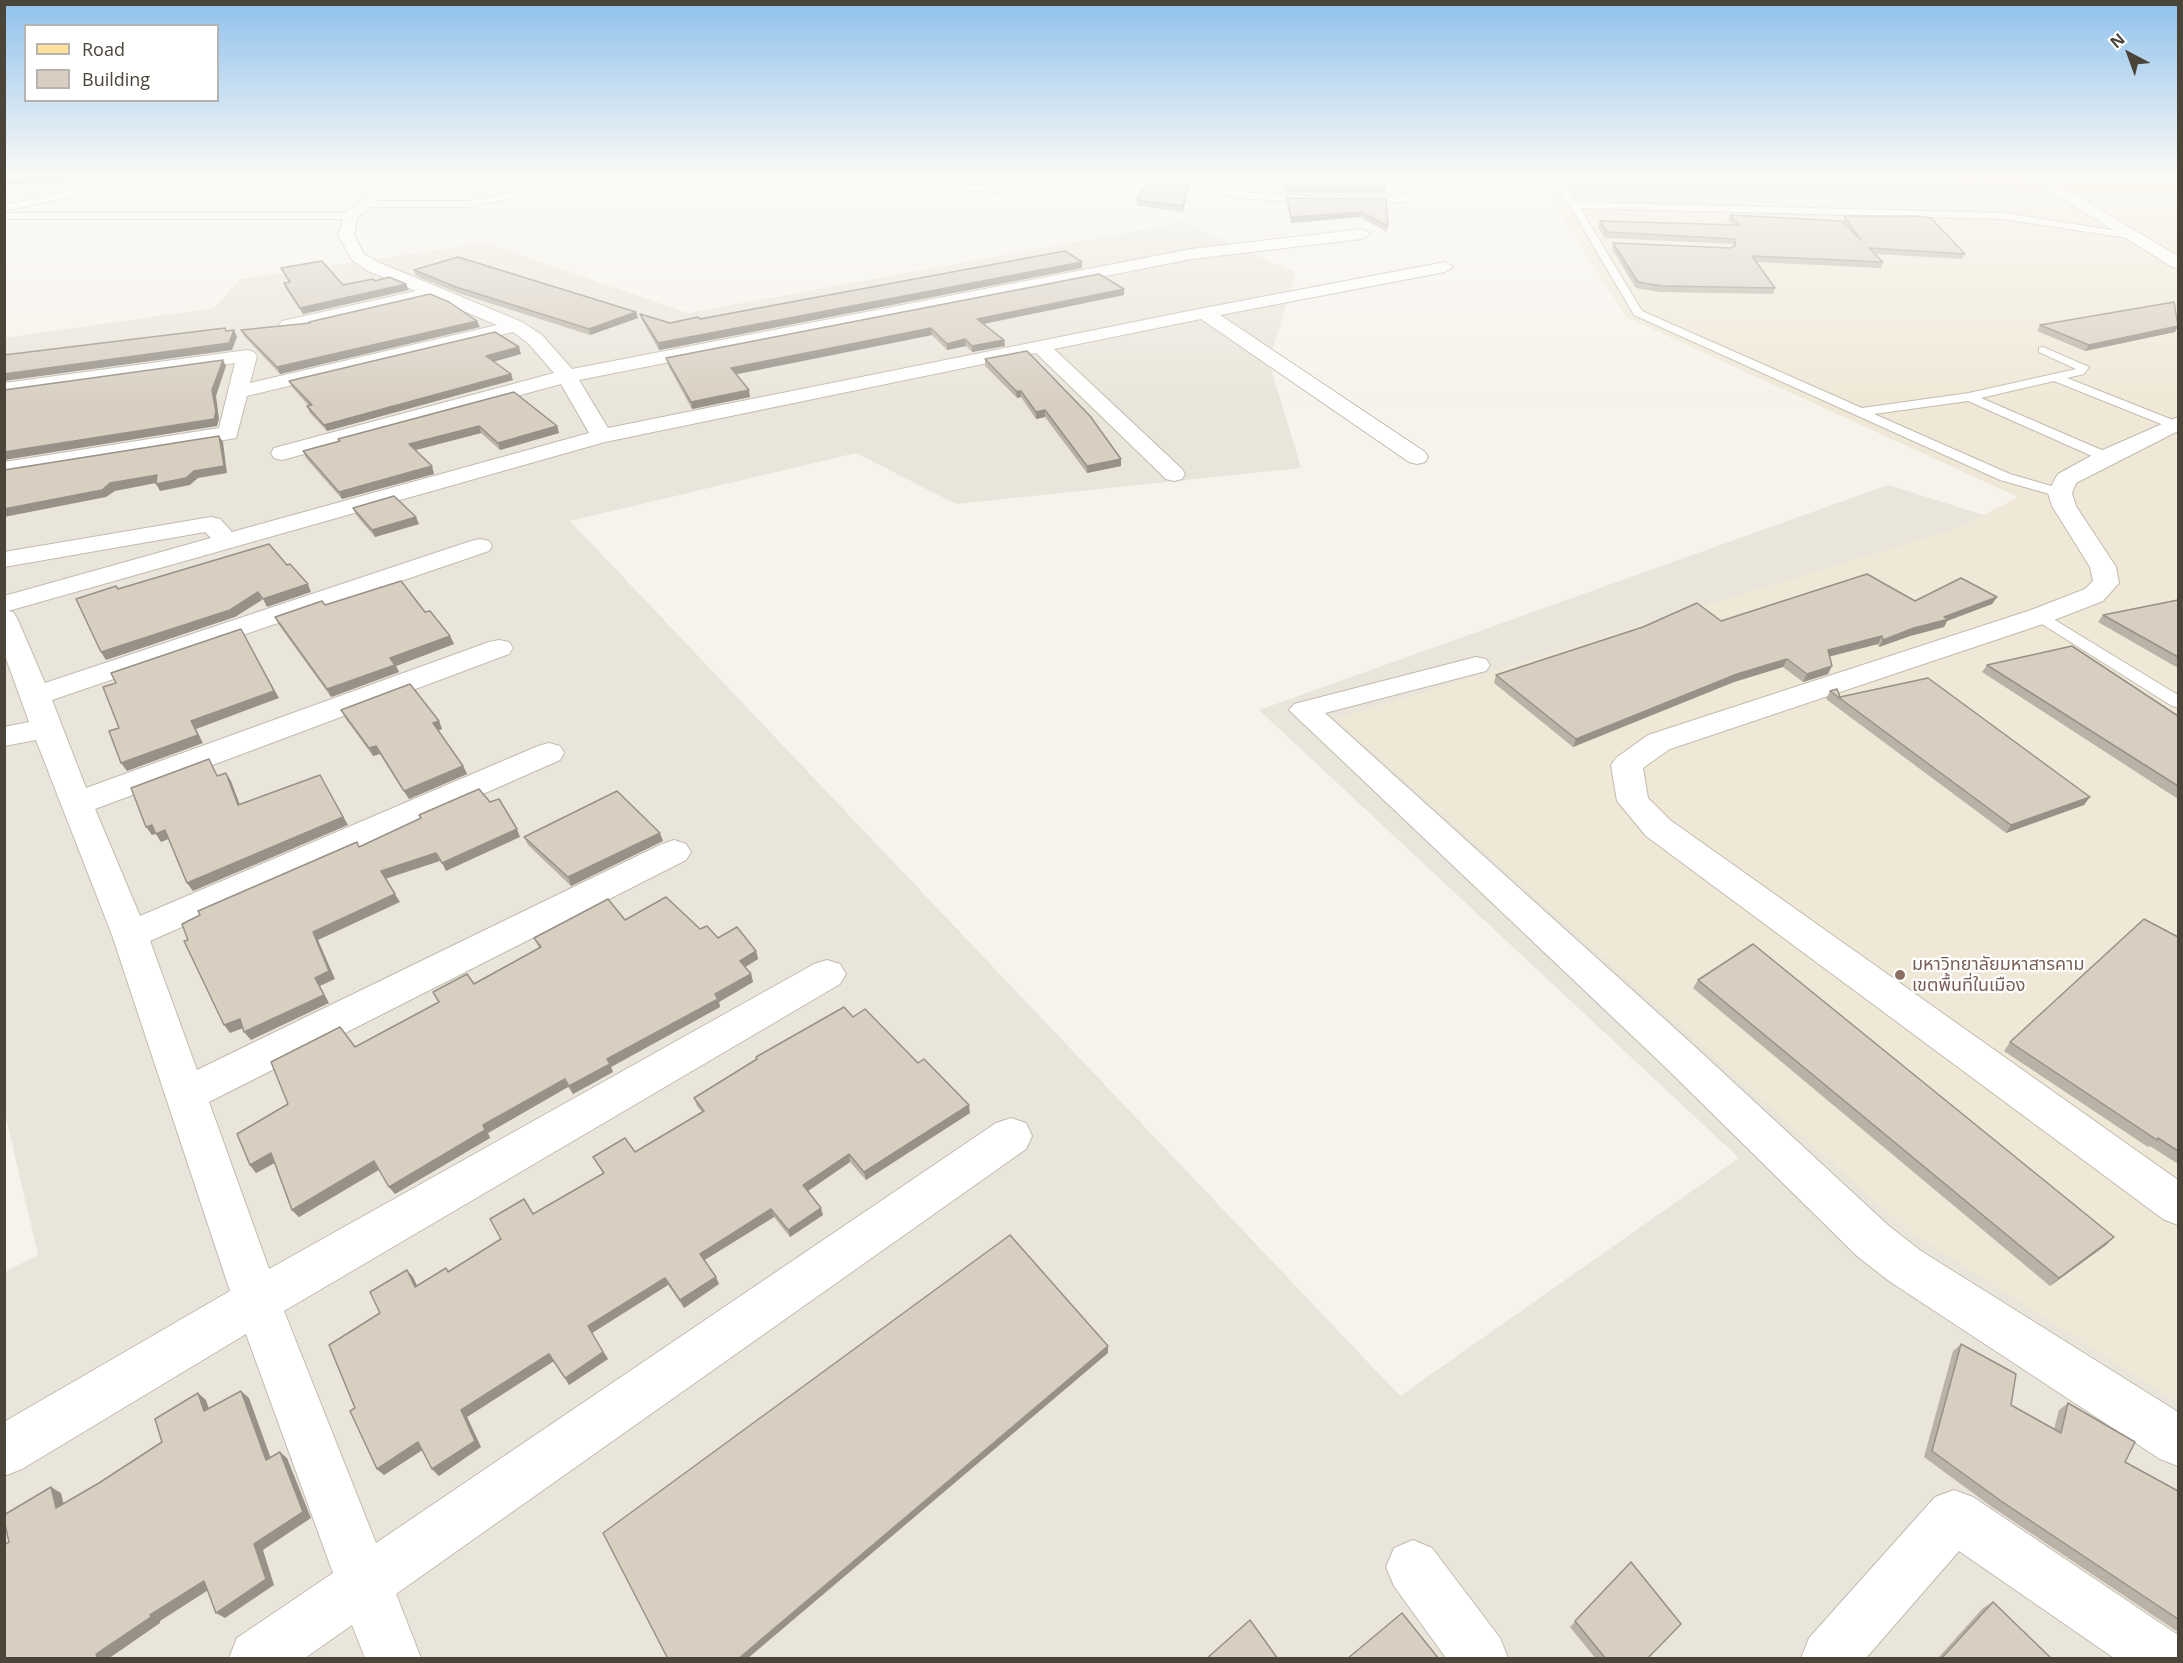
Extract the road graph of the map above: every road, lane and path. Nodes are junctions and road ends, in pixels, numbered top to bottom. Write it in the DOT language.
graph roads {
  1 [pos="356,253"];
  2 [pos="1203,253"];
  3 [pos="1608,253"];
  4 [pos="2161,253"];
  5 [pos="2178,263"];
  6 [pos="1445,267"];
  7 [pos="434,292"];
  8 [pos="1204,313"];
  9 [pos="288,325"];
  10 [pos="516,326"];
  11 [pos="1041,347"];
  12 [pos="2043,350"];
  13 [pos="567,376"];
  14 [pos="2056,378"];
  15 [pos="4,389"];
  16 [pos="238,392"];
  17 [pos="1969,397"];
  18 [pos="1862,412"];
  19 [pos="2177,424"];
  20 [pos="602,436"];
  21 [pos="282,453"];
  22 [pos="1417,457"];
  23 [pos="2106,457"];
  24 [pos="4,469"];
  25 [pos="1174,474"];
  26 [pos="2060,493"];
  27 [pos="227,541"];
  28 [pos="480,546"];
  29 [pos="4,560"];
  30 [pos="2040,616"];
  31 [pos="6,624"];
  32 [pos="500,648"];
  33 [pos="1476,665"];
  34 [pos="2178,702"];
  35 [pos="41,712"];
  36 [pos="4,737"];
  37 [pos="549,753"];
  38 [pos="78,803"];
  39 [pos="674,852"];
  40 [pos="130,935"];
  41 [pos="827,974"];
  42 [pos="185,1095"];
  43 [pos="1011,1136"];
  44 [pos="2178,1204"];
  45 [pos="257,1300"];
  46 [pos="2178,1441"];
  47 [pos="4,1450"];
  48 [pos="1413,1567"];
  49 [pos="363,1583"];
  50 [pos="257,1659"];
  51 [pos="393,1659"];
  52 [pos="1480,1659"];
  53 [pos="1829,1659"];
  54 [pos="2163,1659"];
  1 -- 7 [label="street"];
  2 -- 13 [label="street"];
  3 -- 18 [label="lane"];
  4 -- 5 [label="street"];
  6 -- 8 [label="street"];
  7 -- 9 [label="street"];
  7 -- 10 [label="street"];
  8 -- 11 [label="street"];
  8 -- 22 [label="street"];
  10 -- 13 [label="street"];
  10 -- 16 [label="street"];
  11 -- 20 [label="street"];
  11 -- 25 [label="street"];
  12 -- 14 [label="lane"];
  13 -- 20 [label="street"];
  13 -- 21 [label="street"];
  14 -- 17 [label="lane"];
  14 -- 19 [label="lane"];
  15 -- 16 [label="street"];
  16 -- 24 [label="street"];
  17 -- 18 [label="lane"];
  17 -- 23 [label="lane"];
  18 -- 26 [label="lane"];
  19 -- 23 [label="street"];
  20 -- 27 [label="street"];
  23 -- 26 [label="street"];
  26 -- 30 [label="street"];
  27 -- 29 [label="street"];
  27 -- 31 [label="street"];
  28 -- 35 [label="street"];
  30 -- 34 [label="lane"];
  30 -- 44 [label="street"];
  31 -- 35 [label="street"];
  32 -- 38 [label="street"];
  33 -- 46 [label="street"];
  35 -- 36 [label="street"];
  35 -- 38 [label="street"];
  37 -- 40 [label="street"];
  38 -- 40 [label="street"];
  39 -- 42 [label="street"];
  40 -- 42 [label="street"];
  41 -- 45 [label="street"];
  42 -- 45 [label="street"];
  43 -- 49 [label="street"];
  45 -- 47 [label="street"];
  45 -- 49 [label="street"];
  48 -- 52 [label="street"];
  49 -- 50 [label="street"];
  49 -- 51 [label="street"];
  53 -- 54 [label="street"];
}
